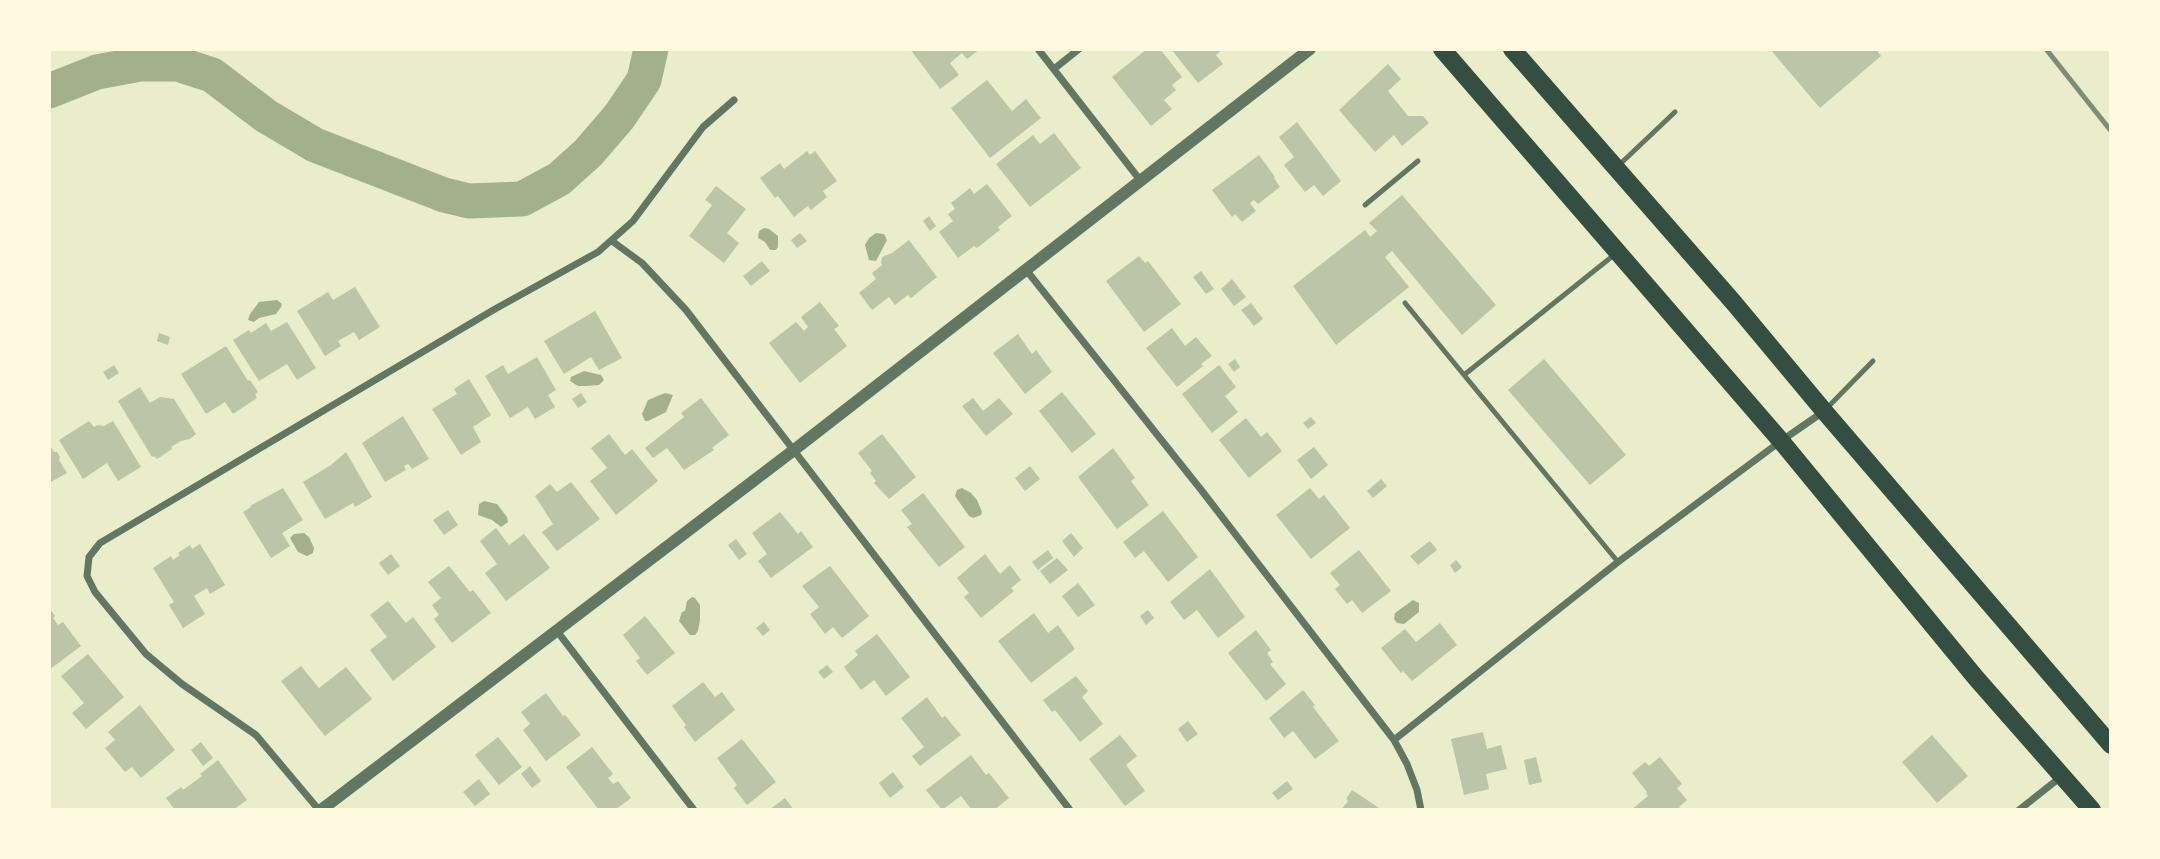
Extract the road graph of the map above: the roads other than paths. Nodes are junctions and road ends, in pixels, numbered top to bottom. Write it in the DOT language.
graph roads {
  1 [pos="1038,49"];
  2 [pos="1079,49"];
  3 [pos="1310,49"];
  4 [pos="1442,49"];
  5 [pos="1512,49"];
  6 [pos="1054,69"];
  7 [pos="734,100"];
  8 [pos="1675,112"];
  9 [pos="1418,162"];
  10 [pos="1616,168"];
  11 [pos="1140,180"];
  12 [pos="1365,205"];
  13 [pos="612,241"];
  14 [pos="1617,253"];
  15 [pos="1027,271"];
  16 [pos="1405,303"];
  17 [pos="1873,361"];
  18 [pos="1464,374"];
  19 [pos="1824,411"];
  20 [pos="1781,440"];
  21 [pos="794,450"];
  22 [pos="1618,562"];
  23 [pos="557,631"];
  24 [pos="1394,740"];
  25 [pos="2111,745"];
  26 [pos="2063,775"];
  27 [pos="320,810"];
  28 [pos="694,810"];
  29 [pos="1070,810"];
  30 [pos="1421,810"];
  31 [pos="2018,810"];
  32 [pos="2092,810"];
  1 -- 6 [label="street"];
  2 -- 6 [label="street"];
  3 -- 11 [label="street"];
  4 -- 14 [label="main road"];
  5 -- 10 [label="main road"];
  6 -- 11 [label="street"];
  7 -- 13 [label="street"];
  8 -- 10 [label="lane"];
  9 -- 12 [label="lane"];
  10 -- 19 [label="main road"];
  11 -- 15 [label="street"];
  13 -- 21 [label="street"];
  13 -- 27 [label="street"];
  14 -- 18 [label="lane"];
  14 -- 20 [label="main road"];
  15 -- 21 [label="street"];
  15 -- 24 [label="street"];
  16 -- 18 [label="lane"];
  17 -- 19 [label="lane"];
  18 -- 22 [label="lane"];
  19 -- 20 [label="street"];
  19 -- 25 [label="main road"];
  20 -- 22 [label="street"];
  20 -- 26 [label="main road"];
  21 -- 23 [label="street"];
  21 -- 29 [label="street"];
  22 -- 24 [label="street"];
  23 -- 27 [label="street"];
  23 -- 28 [label="street"];
  24 -- 30 [label="street"];
  26 -- 31 [label="street"];
  26 -- 32 [label="main road"];
}
